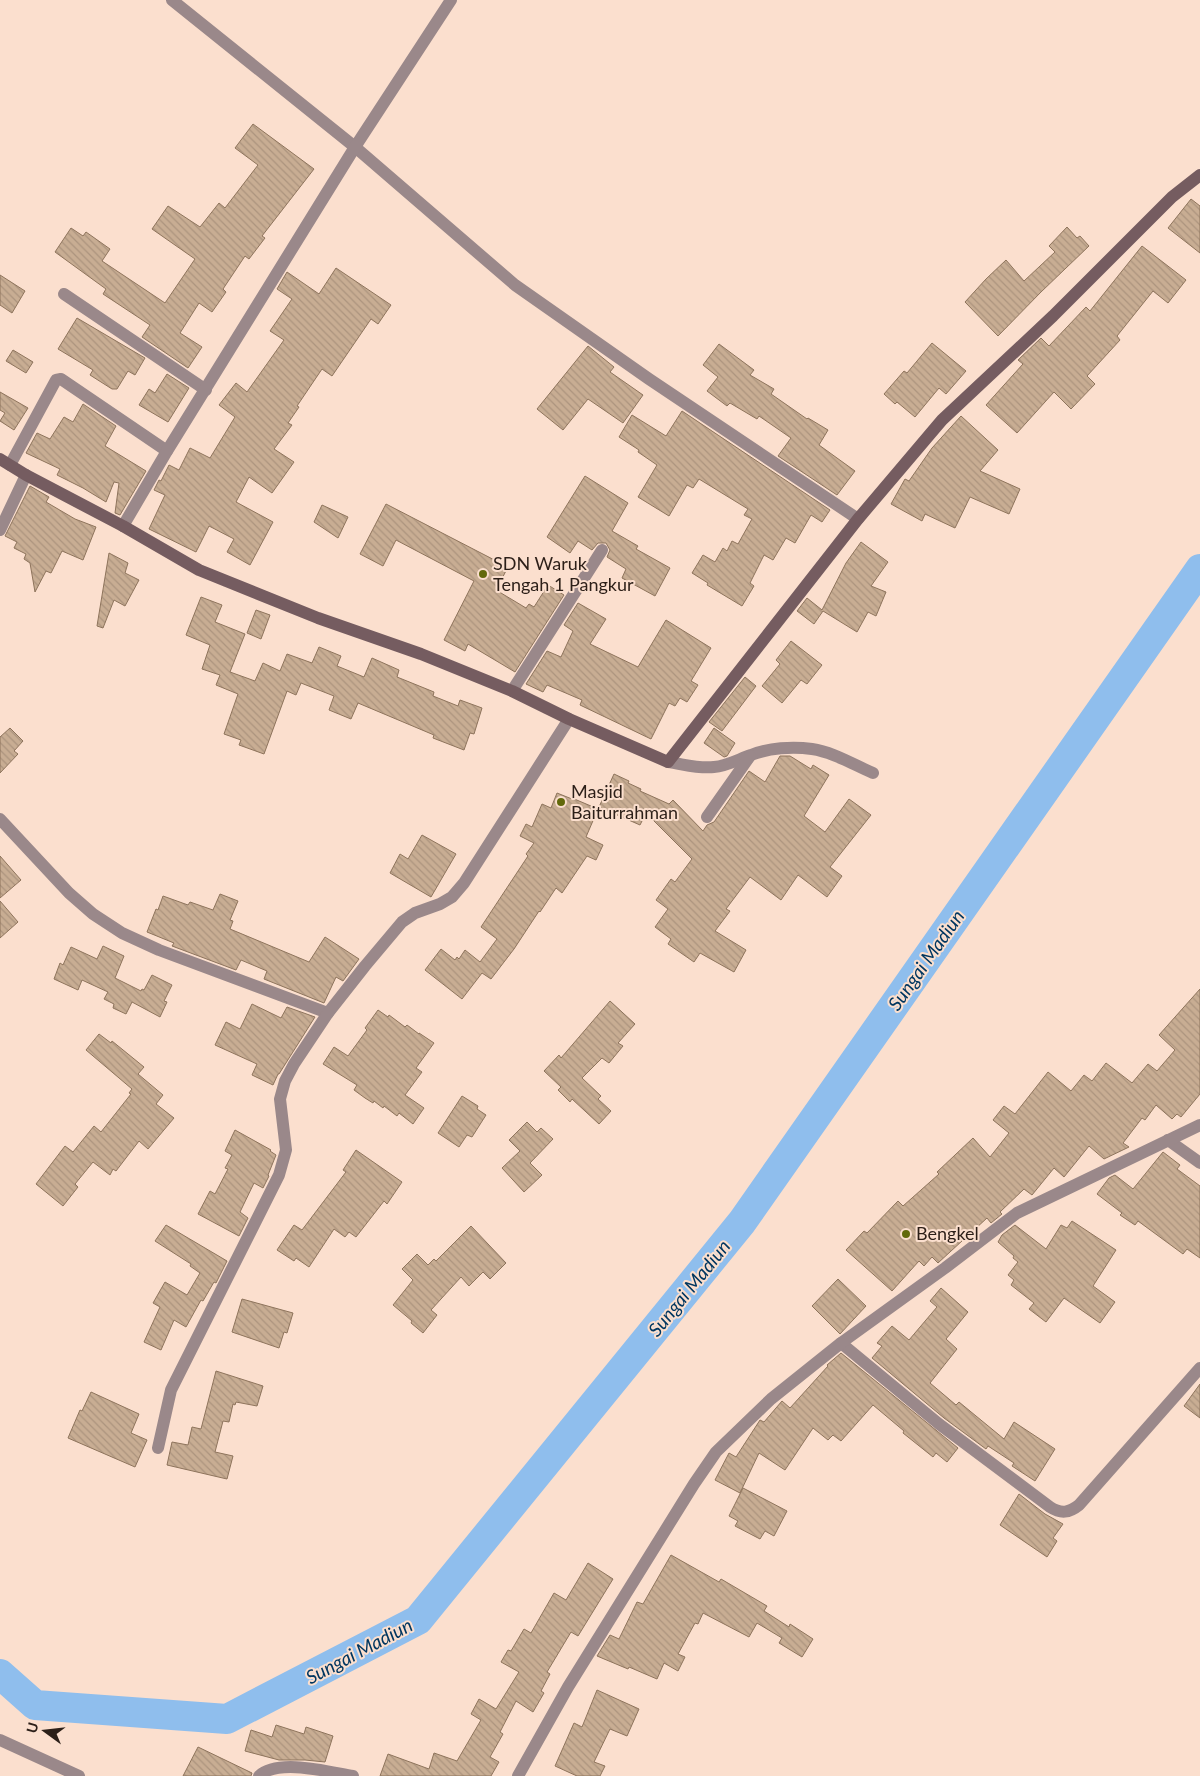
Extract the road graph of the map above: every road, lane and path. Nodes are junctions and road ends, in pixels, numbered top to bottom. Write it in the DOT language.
graph roads {
  1 [pos="172,0"];
  2 [pos="451,0"];
  3 [pos="355,147"];
  4 [pos="1200,175"];
  5 [pos="64,294"];
  6 [pos="206,390"];
  7 [pos="167,451"];
  8 [pos="5,462"];
  9 [pos="26,475"];
  10 [pos="858,519"];
  11 [pos="123,526"];
  12 [pos="0,530"];
  13 [pos="602,550"];
  14 [pos="512,691"];
  15 [pos="569,718"];
  16 [pos="751,755"];
  17 [pos="668,762"];
  18 [pos="873,773"];
  19 [pos="707,817"];
  20 [pos="0,819"];
  21 [pos="328,1013"];
  22 [pos="1200,1125"];
  23 [pos="1168,1140"];
  24 [pos="1200,1163"];
  25 [pos="841,1342"];
  26 [pos="1200,1368"];
  27 [pos="158,1448"];
  28 [pos="0,1740"];
  29 [pos="79,1776"];
  30 [pos="259,1776"];
  31 [pos="353,1776"];
  32 [pos="518,1776"];
  1 -- 3 [label="street"];
  2 -- 3 [label="street"];
  3 -- 6 [label="street"];
  3 -- 10 [label="street"];
  4 -- 10 [label="street"];
  5 -- 6 [label="street"];
  6 -- 7 [label="street"];
  7 -- 8 [label="street"];
  7 -- 11 [label="street"];
  8 -- 9 [label="street"];
  9 -- 11 [label="street"];
  9 -- 12 [label="street"];
  10 -- 17 [label="street"];
  11 -- 14 [label="street"];
  13 -- 14 [label="street"];
  14 -- 15 [label="street"];
  15 -- 17 [label="street"];
  15 -- 21 [label="street"];
  16 -- 17 [label="street"];
  16 -- 18 [label="street"];
  16 -- 19 [label="street"];
  20 -- 21 [label="street"];
  21 -- 27 [label="street"];
  22 -- 23 [label="street"];
  23 -- 24 [label="street"];
  23 -- 25 [label="street"];
  25 -- 26 [label="street"];
  25 -- 32 [label="street"];
  28 -- 29 [label="street"];
  30 -- 31 [label="street"];
}
